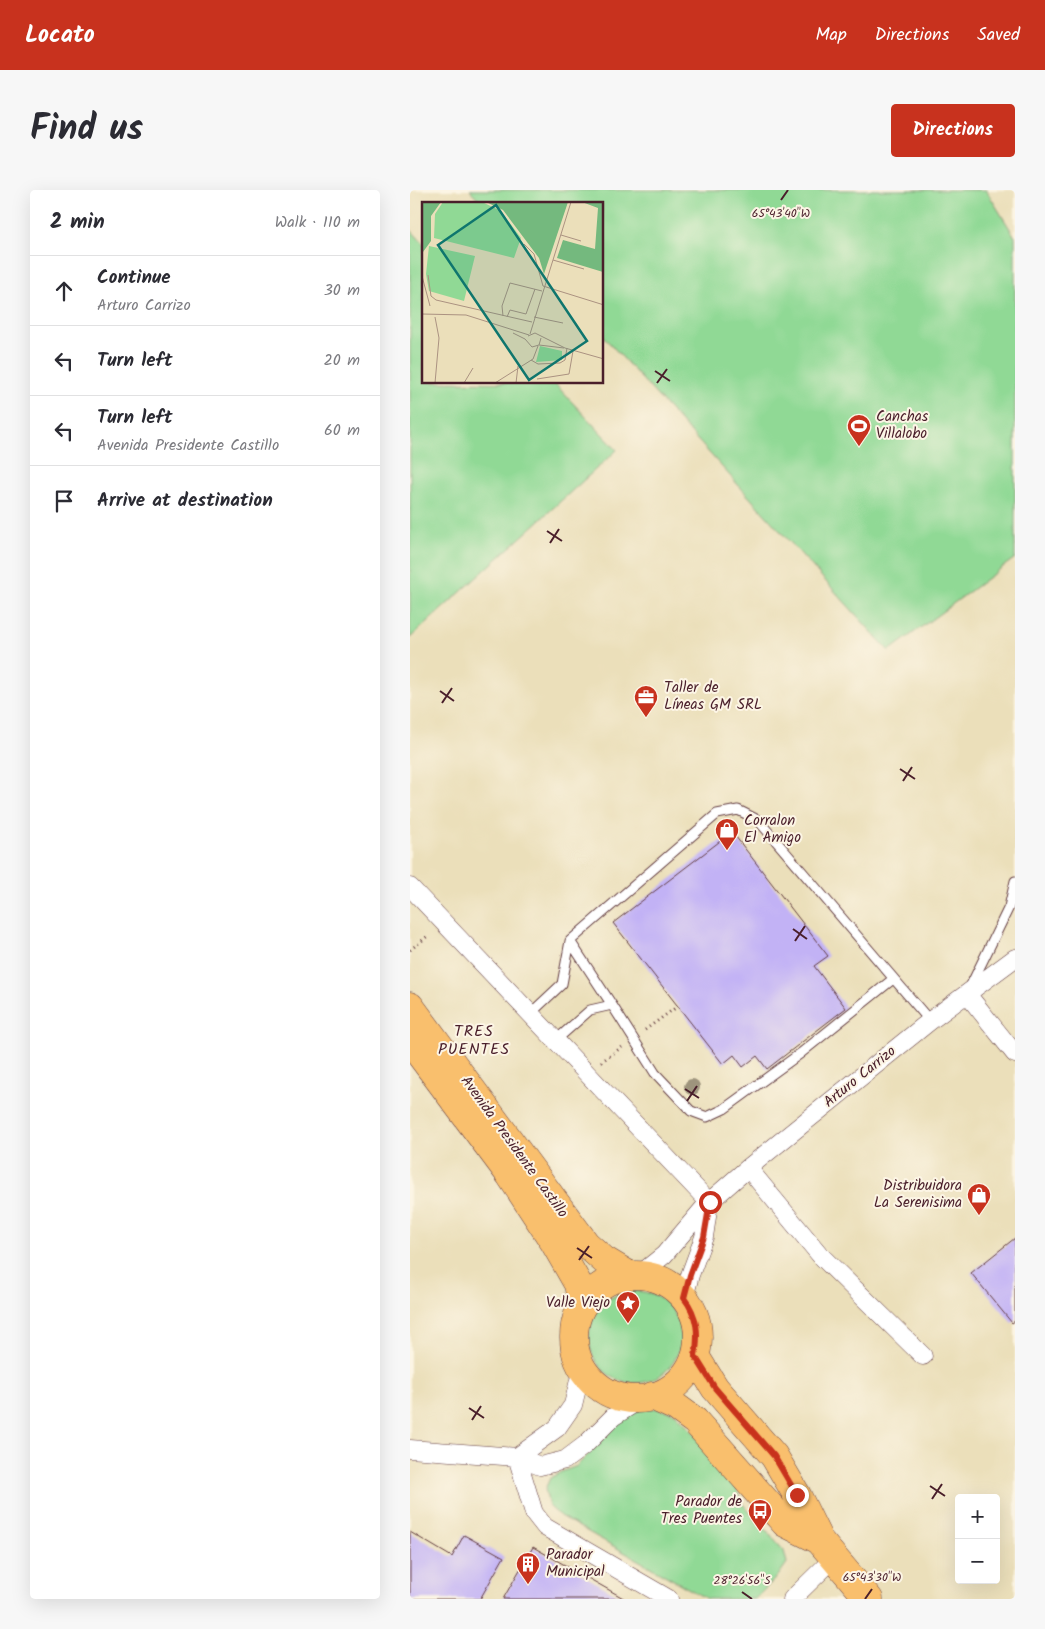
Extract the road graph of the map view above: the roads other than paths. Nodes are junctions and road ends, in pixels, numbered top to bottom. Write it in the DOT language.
graph roads {
  1 [pos="1015,881"];
  2 [pos="410,887"];
  3 [pos="570,941"];
  4 [pos="1015,958"];
  5 [pos="893,979"];
  6 [pos="967,994"];
  7 [pos="612,1005"];
  8 [pos="410,1006"];
  9 [pos="530,1014"];
  10 [pos="930,1020"];
  11 [pos="555,1040"];
  12 [pos="410,1041"];
  13 [pos="1015,1054"];
  14 [pos="748,1168"];
  15 [pos="710,1202"];
  16 [pos="634,1275"];
  17 [pos="684,1298"];
  18 [pos="582,1305"];
  19 [pos="695,1356"];
  20 [pos="923,1356"];
  21 [pos="582,1368"];
  22 [pos="646,1398"];
  23 [pos="410,1449"];
  24 [pos="517,1457"];
  25 [pos="827,1549"];
  26 [pos="669,1599"];
  27 [pos="792,1599"];
  28 [pos="869,1599"];
  1 -- 6 [label="lane"];
  2 -- 9 [label="street"];
  3 -- 5 [label="lane"];
  3 -- 7 [label="lane"];
  3 -- 9 [label="lane"];
  4 -- 6 [label="street, Arturo Carrizo"];
  5 -- 7 [label="lane"];
  5 -- 10 [label="lane"];
  6 -- 10 [label="street, Arturo Carrizo"];
  6 -- 13 [label="street"];
  7 -- 11 [label="lane"];
  8 -- 16 [label="main road, Avenida Presidente Castillo"];
  9 -- 11 [label="street"];
  10 -- 14 [label="street, Arturo Carrizo"];
  11 -- 15 [label="street"];
  12 -- 18 [label="main road, Avenida Presidente Castillo"];
  14 -- 15 [label="street, Arturo Carrizo"];
  14 -- 20 [label="street"];
  15 -- 16 [label="street, Arturo Carrizo"];
  15 -- 17 [label="street"];
  16 -- 17 [label="main road"];
  16 -- 18 [label="main road"];
  17 -- 19 [label="main road"];
  18 -- 21 [label="main road"];
  19 -- 22 [label="main road"];
  19 -- 25 [label="main road"];
  21 -- 22 [label="main road"];
  21 -- 24 [label="street"];
  22 -- 24 [label="street"];
  22 -- 25 [label="main road"];
  23 -- 24 [label="street"];
  24 -- 26 [label="street"];
  25 -- 27 [label="street"];
  25 -- 28 [label="main road"];
}
